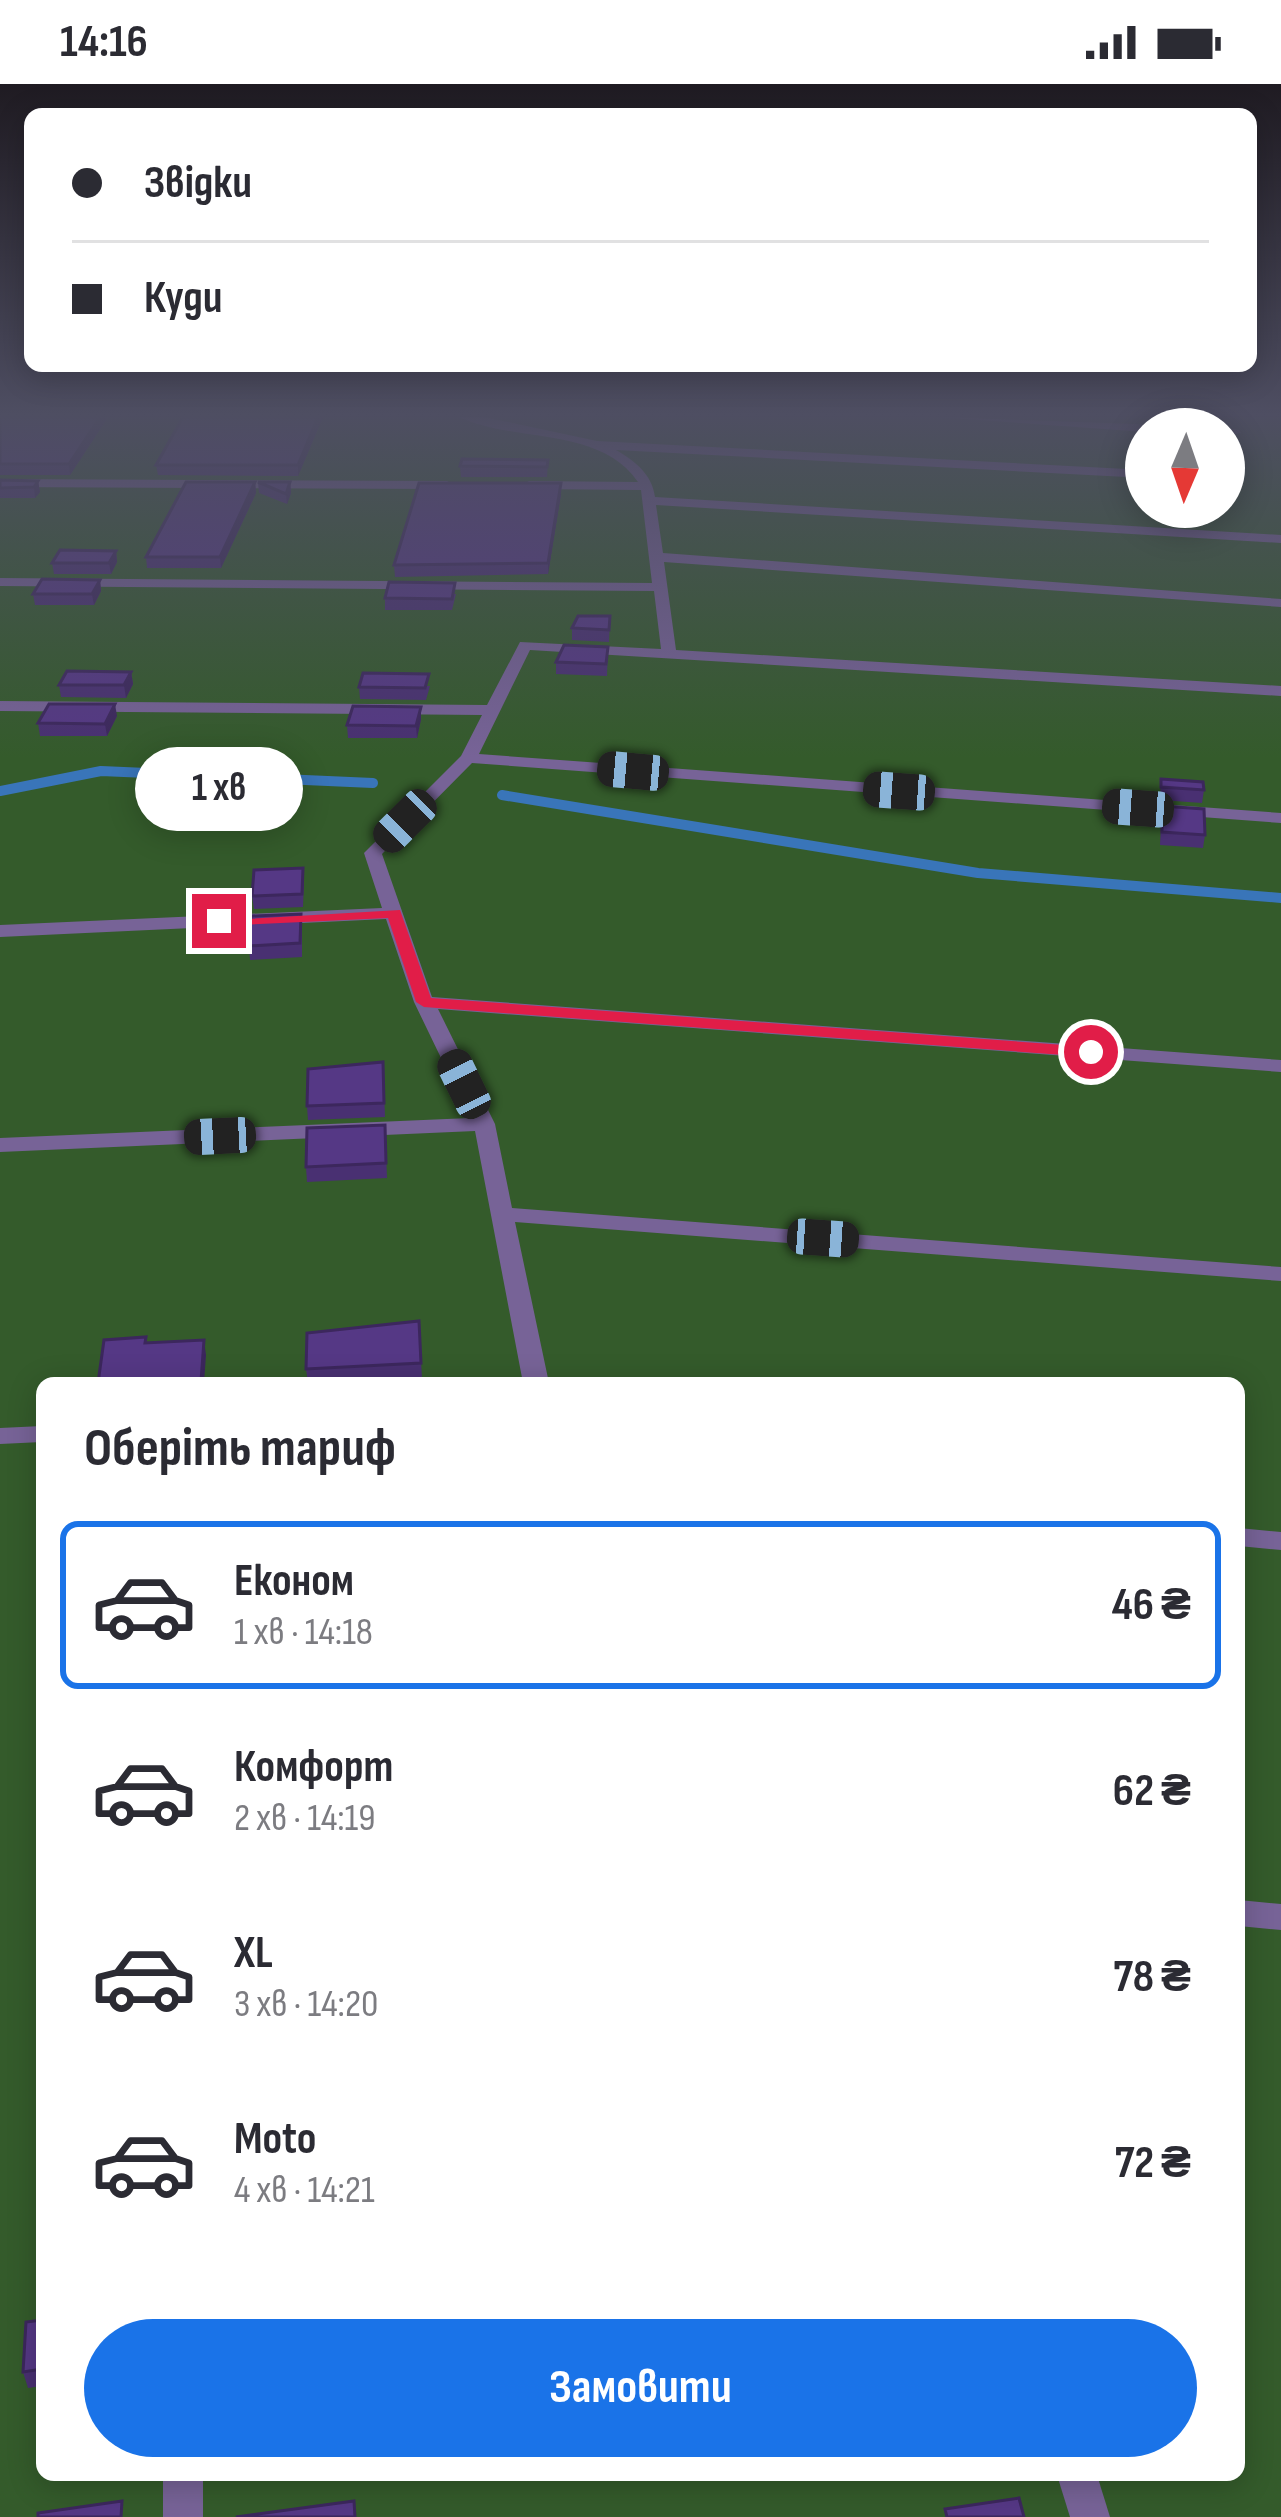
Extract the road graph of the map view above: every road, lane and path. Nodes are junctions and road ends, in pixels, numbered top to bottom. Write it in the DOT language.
graph roads {
  1 [pos="653,531"];
  2 [pos="1162,531"];
  3 [pos="1281,539"];
  4 [pos="656,557"];
  5 [pos="0,582"];
  6 [pos="660,587"];
  7 [pos="1281,603"];
  8 [pos="669,653"];
  9 [pos="1281,691"];
  10 [pos="0,706"];
  11 [pos="493,710"];
  12 [pos="468,758"];
  13 [pos="1281,818"];
  14 [pos="394,913"];
  15 [pos="0,931"];
  16 [pos="424,1002"];
  17 [pos="1281,1066"];
  18 [pos="484,1124"];
  19 [pos="0,1145"];
  20 [pos="502,1214"];
  21 [pos="1281,1274"];
  22 [pos="535,1377"];
  23 [pos="36,1434"];
  24 [pos="0,1436"];
  25 [pos="1245,1537"];
  26 [pos="1281,1540"];
  27 [pos="1245,1913"];
  28 [pos="1281,1917"];
  29 [pos="183,2481"];
  30 [pos="1079,2481"];
  31 [pos="183,2517"];
  32 [pos="1090,2517"];
  1 -- 4 [label="lane"];
  2 -- 3 [label="lane"];
  4 -- 6 [label="lane"];
  4 -- 7 [label="lane"];
  5 -- 6 [label="lane"];
  6 -- 8 [label="lane"];
  8 -- 9 [label="lane"];
  8 -- 11 [label="lane"];
  10 -- 11 [label="lane"];
  11 -- 12 [label="lane"];
  12 -- 13 [label="lane"];
  12 -- 14 [label="lane"];
  14 -- 15 [label="lane"];
  14 -- 16 [label="lane"];
  16 -- 17 [label="lane"];
  16 -- 18 [label="lane"];
  18 -- 19 [label="lane"];
  18 -- 20 [label="lane"];
  20 -- 21 [label="lane"];
  20 -- 22 [label="lane"];
  23 -- 24 [label="lane"];
  25 -- 26 [label="lane"];
  27 -- 28 [label="lane"];
  29 -- 31 [label="lane"];
  30 -- 32 [label="lane"];
}
